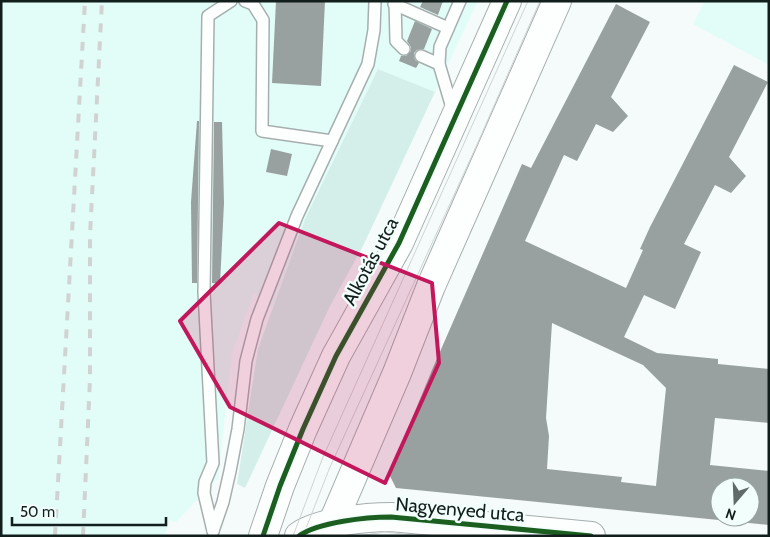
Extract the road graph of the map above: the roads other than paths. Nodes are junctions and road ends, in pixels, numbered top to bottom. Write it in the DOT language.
graph roads {
  1 [pos="232,1"];
  2 [pos="245,1"];
  3 [pos="375,1"];
  4 [pos="460,1"];
  5 [pos="507,1"];
  6 [pos="557,1"];
  7 [pos="394,2"];
  8 [pos="448,28"];
  9 [pos="404,49"];
  10 [pos="421,56"];
  11 [pos="439,64"];
  12 [pos="456,118"];
  13 [pos="332,141"];
  14 [pos="330,530"];
  15 [pos="213,534"];
  16 [pos="263,536"];
  17 [pos="299,536"];
  18 [pos="591,536"];
  1 -- 15 [label="lane"];
  2 -- 13 [label="lane"];
  3 -- 13 [label="lane"];
  4 -- 8 [label="lane"];
  5 -- 12 [label="main road, Alkotás utca"];
  6 -- 14 [label="main road"];
  7 -- 8 [label="lane"];
  7 -- 9 [label="lane"];
  8 -- 11 [label="lane"];
  10 -- 11 [label="lane"];
  11 -- 12 [label="lane"];
  12 -- 16 [label="main road, Alkotás utca"];
  13 -- 15 [label="lane"];
  14 -- 17 [label="main road, Nagyenyed utca"];
  14 -- 18 [label="main road, Nagyenyed utca"];
}
